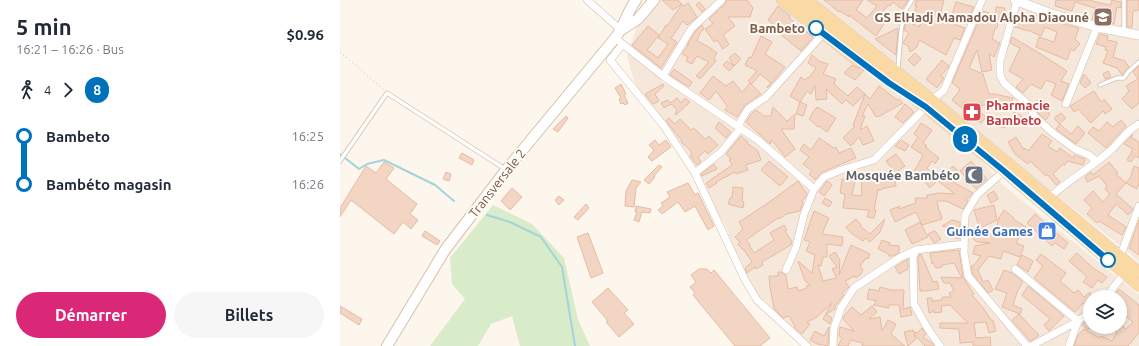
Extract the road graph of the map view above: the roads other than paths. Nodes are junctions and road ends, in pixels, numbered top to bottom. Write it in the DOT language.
graph roads {
  1 [pos="587,0"];
  2 [pos="636,0"];
  3 [pos="646,0"];
  4 [pos="654,0"];
  5 [pos="722,0"];
  6 [pos="782,0"];
  7 [pos="794,0"];
  8 [pos="807,0"];
  9 [pos="819,0"];
  10 [pos="912,0"];
  11 [pos="982,0"];
  12 [pos="1016,0"];
  13 [pos="1124,0"];
  14 [pos="1097,27"];
  15 [pos="830,29"];
  16 [pos="1124,32"];
  17 [pos="1139,35"];
  18 [pos="620,37"];
  19 [pos="1139,62"];
  20 [pos="898,68"];
  21 [pos="663,76"];
  22 [pos="1100,85"];
  23 [pos="929,104"];
  24 [pos="1066,104"];
  25 [pos="1139,124"];
  26 [pos="740,129"];
  27 [pos="340,161"];
  28 [pos="1096,161"];
  29 [pos="506,170"];
  30 [pos="1004,171"];
  31 [pos="695,173"];
  32 [pos="814,189"];
  33 [pos="1050,197"];
  34 [pos="1139,206"];
  35 [pos="964,244"];
  36 [pos="916,250"];
  37 [pos="1120,256"];
  38 [pos="1014,269"];
  39 [pos="786,270"];
  40 [pos="1139,272"];
  41 [pos="1124,274"];
  42 [pos="1139,286"];
  43 [pos="1111,290"];
  44 [pos="1083,317"];
  45 [pos="1078,321"];
  46 [pos="387,346"];
  47 [pos="807,346"];
  48 [pos="833,346"];
  49 [pos="940,346"];
  50 [pos="1027,346"];
  51 [pos="1032,346"];
  52 [pos="1069,346"];
  1 -- 18 [label="street"];
  2 -- 18 [label="main road, Transversale 2"];
  3 -- 18 [label="main road"];
  4 -- 18 [label="main road, Transversale 2"];
  5 -- 21 [label="street"];
  6 -- 15 [label="main road"];
  7 -- 15 [label="main road"];
  8 -- 15 [label="main road"];
  9 -- 20 [label="main road"];
  10 -- 20 [label="lane"];
  11 -- 23 [label="street"];
  12 -- 14 [label="street"];
  12 -- 28 [label="street"];
  13 -- 16 [label="lane"];
  14 -- 16 [label="street"];
  14 -- 24 [label="street"];
  15 -- 23 [label="main road"];
  15 -- 23 [label="main road"];
  15 -- 26 [label="street"];
  16 -- 17 [label="street"];
  18 -- 21 [label="street"];
  18 -- 29 [label="main road, Transversale 2"];
  18 -- 31 [label="street"];
  19 -- 22 [label="lane"];
  20 -- 23 [label="main road"];
  21 -- 26 [label="street"];
  23 -- 30 [label="main road"];
  23 -- 32 [label="street"];
  23 -- 33 [label="main road"];
  25 -- 28 [label="street"];
  26 -- 31 [label="street"];
  26 -- 32 [label="street"];
  27 -- 29 [label="lane"];
  28 -- 33 [label="street"];
  29 -- 46 [label="main road, Transversale 2"];
  30 -- 35 [label="street"];
  30 -- 41 [label="main road"];
  31 -- 47 [label="street"];
  32 -- 39 [label="street"];
  33 -- 37 [label="main road"];
  34 -- 37 [label="street"];
  35 -- 36 [label="street"];
  35 -- 50 [label="street"];
  36 -- 48 [label="street"];
  36 -- 49 [label="street"];
  37 -- 40 [label="main road"];
  38 -- 45 [label="street"];
  41 -- 42 [label="main road"];
  41 -- 43 [label="street"];
  44 -- 45 [label="street"];
  45 -- 51 [label="street"];
  45 -- 52 [label="street"];
}
